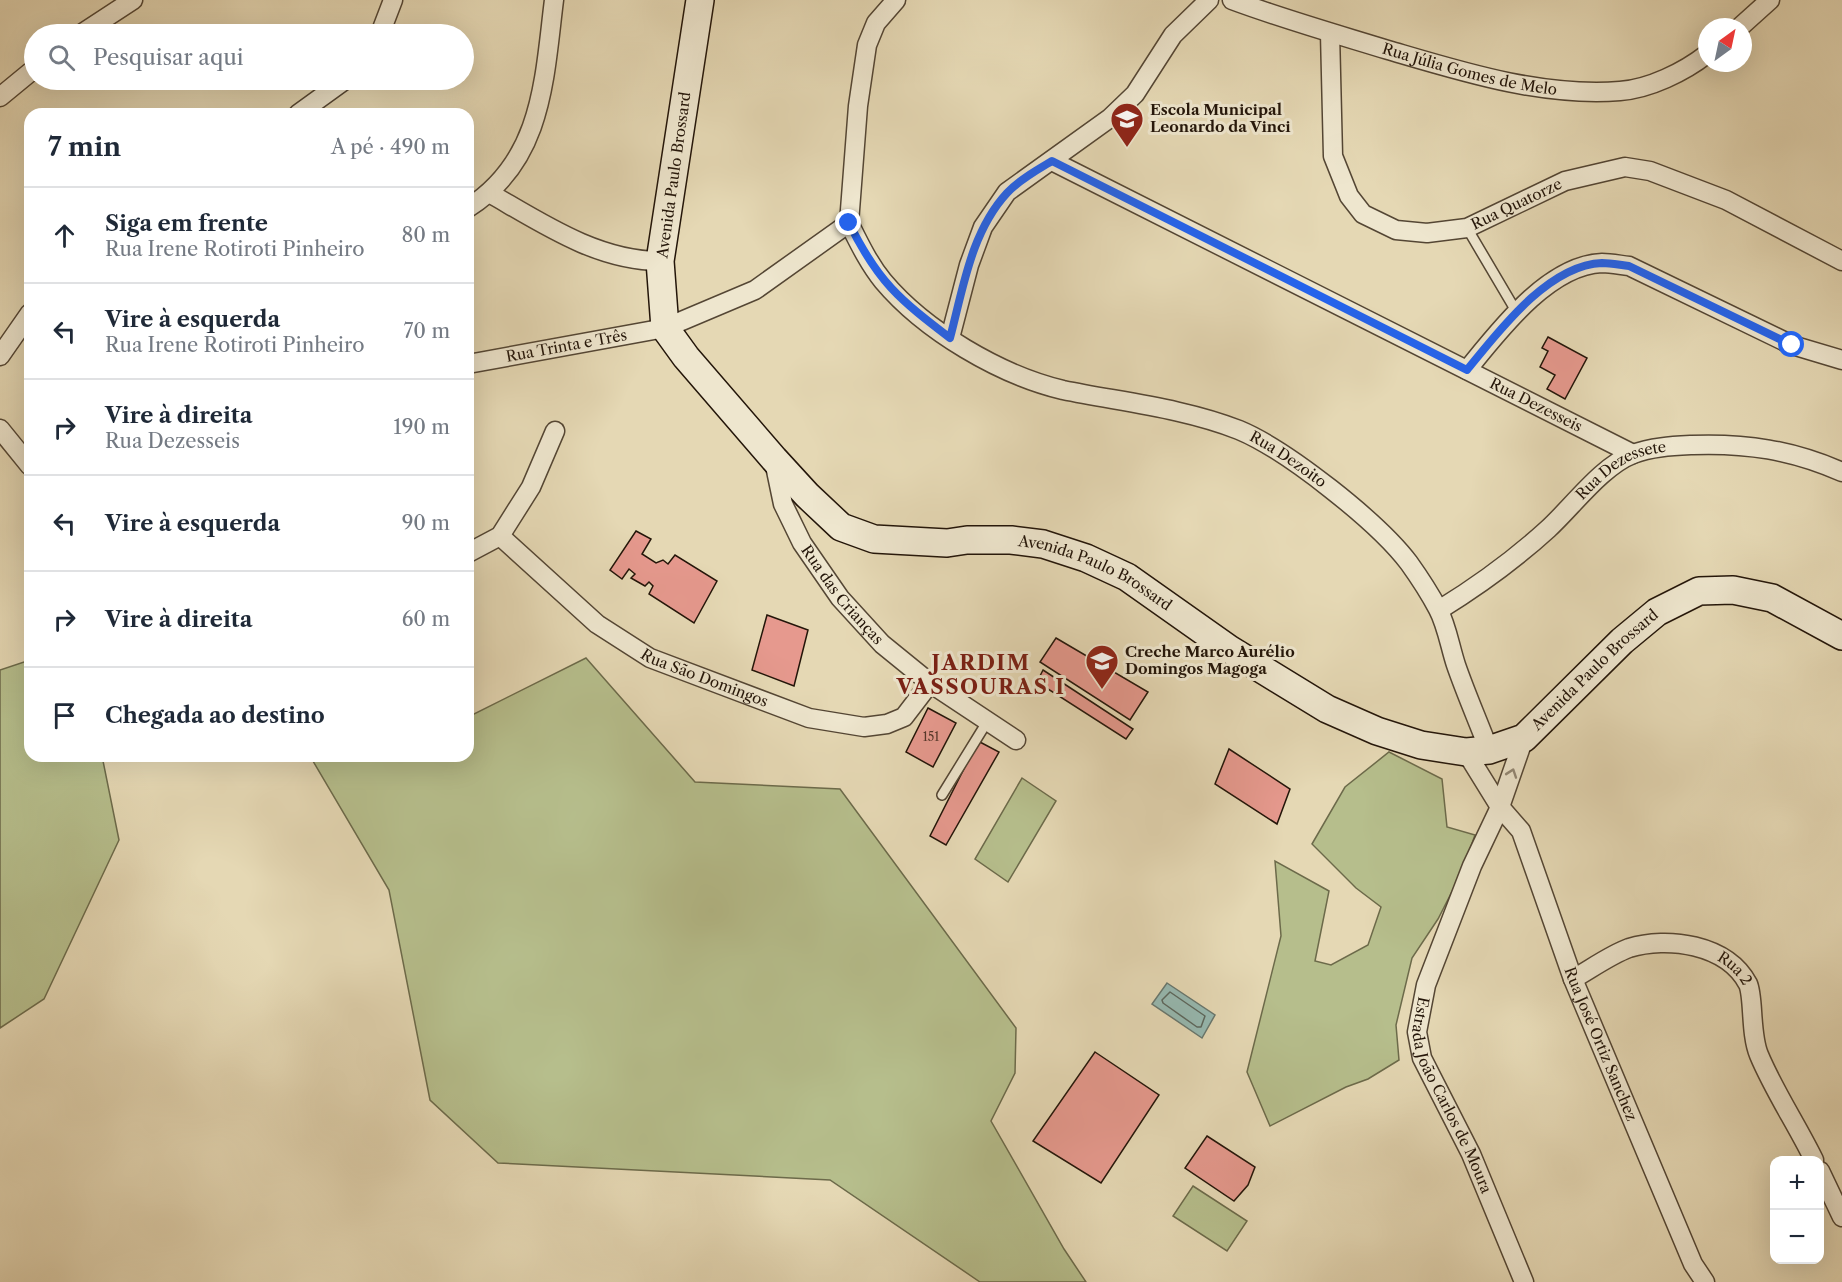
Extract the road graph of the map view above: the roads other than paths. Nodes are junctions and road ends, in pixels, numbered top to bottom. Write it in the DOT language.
graph roads {
  1 [pos="133,0"];
  2 [pos="393,0"];
  3 [pos="554,0"];
  4 [pos="700,0"];
  5 [pos="896,0"];
  6 [pos="1209,0"];
  7 [pos="1232,0"];
  8 [pos="1770,0"];
  9 [pos="1260,5"];
  10 [pos="1750,18"];
  11 [pos="96,24"];
  12 [pos="384,24"];
  13 [pos="1330,33"];
  14 [pos="1698,61"];
  15 [pos="24,77"];
  16 [pos="331,90"];
  17 [pos="0,97"];
  18 [pos="306,108"];
  19 [pos="1052,161"];
  20 [pos="491,194"];
  21 [pos="474,204"];
  22 [pos="849,223"];
  23 [pos="1467,228"];
  24 [pos="660,261"];
  25 [pos="1842,261"];
  26 [pos="1515,311"];
  27 [pos="24,322"];
  28 [pos="665,328"];
  29 [pos="950,338"];
  30 [pos="0,357"];
  31 [pos="1842,360"];
  32 [pos="474,363"];
  33 [pos="1467,370"];
  34 [pos="0,429"];
  35 [pos="555,431"];
  36 [pos="1633,454"];
  37 [pos="24,459"];
  38 [pos="774,459"];
  39 [pos="1842,472"];
  40 [pos="500,536"];
  41 [pos="474,550"];
  42 [pos="1439,610"];
  43 [pos="1842,636"];
  44 [pos="930,683"];
  45 [pos="987,722"];
  46 [pos="1524,738"];
  47 [pos="1016,740"];
  48 [pos="1477,751"];
  49 [pos="942,795"];
  50 [pos="1500,807"];
  51 [pos="1573,979"];
  52 [pos="1811,1156"];
  53 [pos="1824,1179"];
  54 [pos="1842,1217"];
  55 [pos="1524,1282"];
  56 [pos="1705,1282"];
  1 -- 11 [label="street"];
  2 -- 12 [label="street"];
  3 -- 20 [label="street"];
  4 -- 24 [label="main road, Avenida Paulo Brossard"];
  5 -- 22 [label="street"];
  6 -- 19 [label="street"];
  7 -- 9 [label="street, Rua Júlia Gomes de Melo"];
  8 -- 10 [label="street"];
  9 -- 13 [label="street, Rua Júlia Gomes de Melo"];
  13 -- 14 [label="street, Rua Júlia Gomes de Melo"];
  13 -- 23 [label="street, Rua Quatorze"];
  15 -- 17 [label="street"];
  16 -- 18 [label="street"];
  19 -- 29 [label="street"];
  19 -- 33 [label="street, Rua Dezesseis"];
  20 -- 21 [label="street"];
  20 -- 24 [label="street"];
  22 -- 28 [label="street, Rua Trinta e Três"];
  22 -- 29 [label="street, Rua Dezoito"];
  23 -- 25 [label="street, Rua Quatorze"];
  23 -- 26 [label="lane"];
  24 -- 28 [label="main road, Avenida Paulo Brossard"];
  26 -- 31 [label="street"];
  26 -- 33 [label="street"];
  27 -- 30 [label="street"];
  28 -- 32 [label="street, Rua Trinta e Três"];
  28 -- 38 [label="main road, Avenida Paulo Brossard"];
  29 -- 42 [label="street, Rua Dezoito"];
  33 -- 36 [label="street, Rua Dezesseis"];
  34 -- 37 [label="street"];
  35 -- 40 [label="street"];
  36 -- 39 [label="street, Rua Dezessete"];
  36 -- 42 [label="street, Rua Dezessete"];
  38 -- 44 [label="street, Rua das Crianças"];
  38 -- 48 [label="main road, Avenida Paulo Brossard"];
  40 -- 41 [label="street"];
  40 -- 44 [label="street, Rua São Domingos"];
  42 -- 48 [label="street, Rua Dezoito"];
  43 -- 46 [label="main road, Avenida Paulo Brossard"];
  44 -- 45 [label="street, Rua das Crianças"];
  45 -- 47 [label="street, Rua das Crianças"];
  45 -- 49 [label="lane"];
  46 -- 48 [label="main road, Avenida Paulo Brossard"];
  50 -- 46 [label="street, Estrada João Carlos de Moura, one-way"];
  48 -- 50 [label="street, Rua José Ortiz Sanchez"];
  50 -- 51 [label="street, Rua José Ortiz Sanchez"];
  50 -- 55 [label="street, Estrada João Carlos de Moura"];
  51 -- 52 [label="street, Rua 2"];
  51 -- 56 [label="street, Rua José Ortiz Sanchez"];
  53 -- 54 [label="street"];
}
